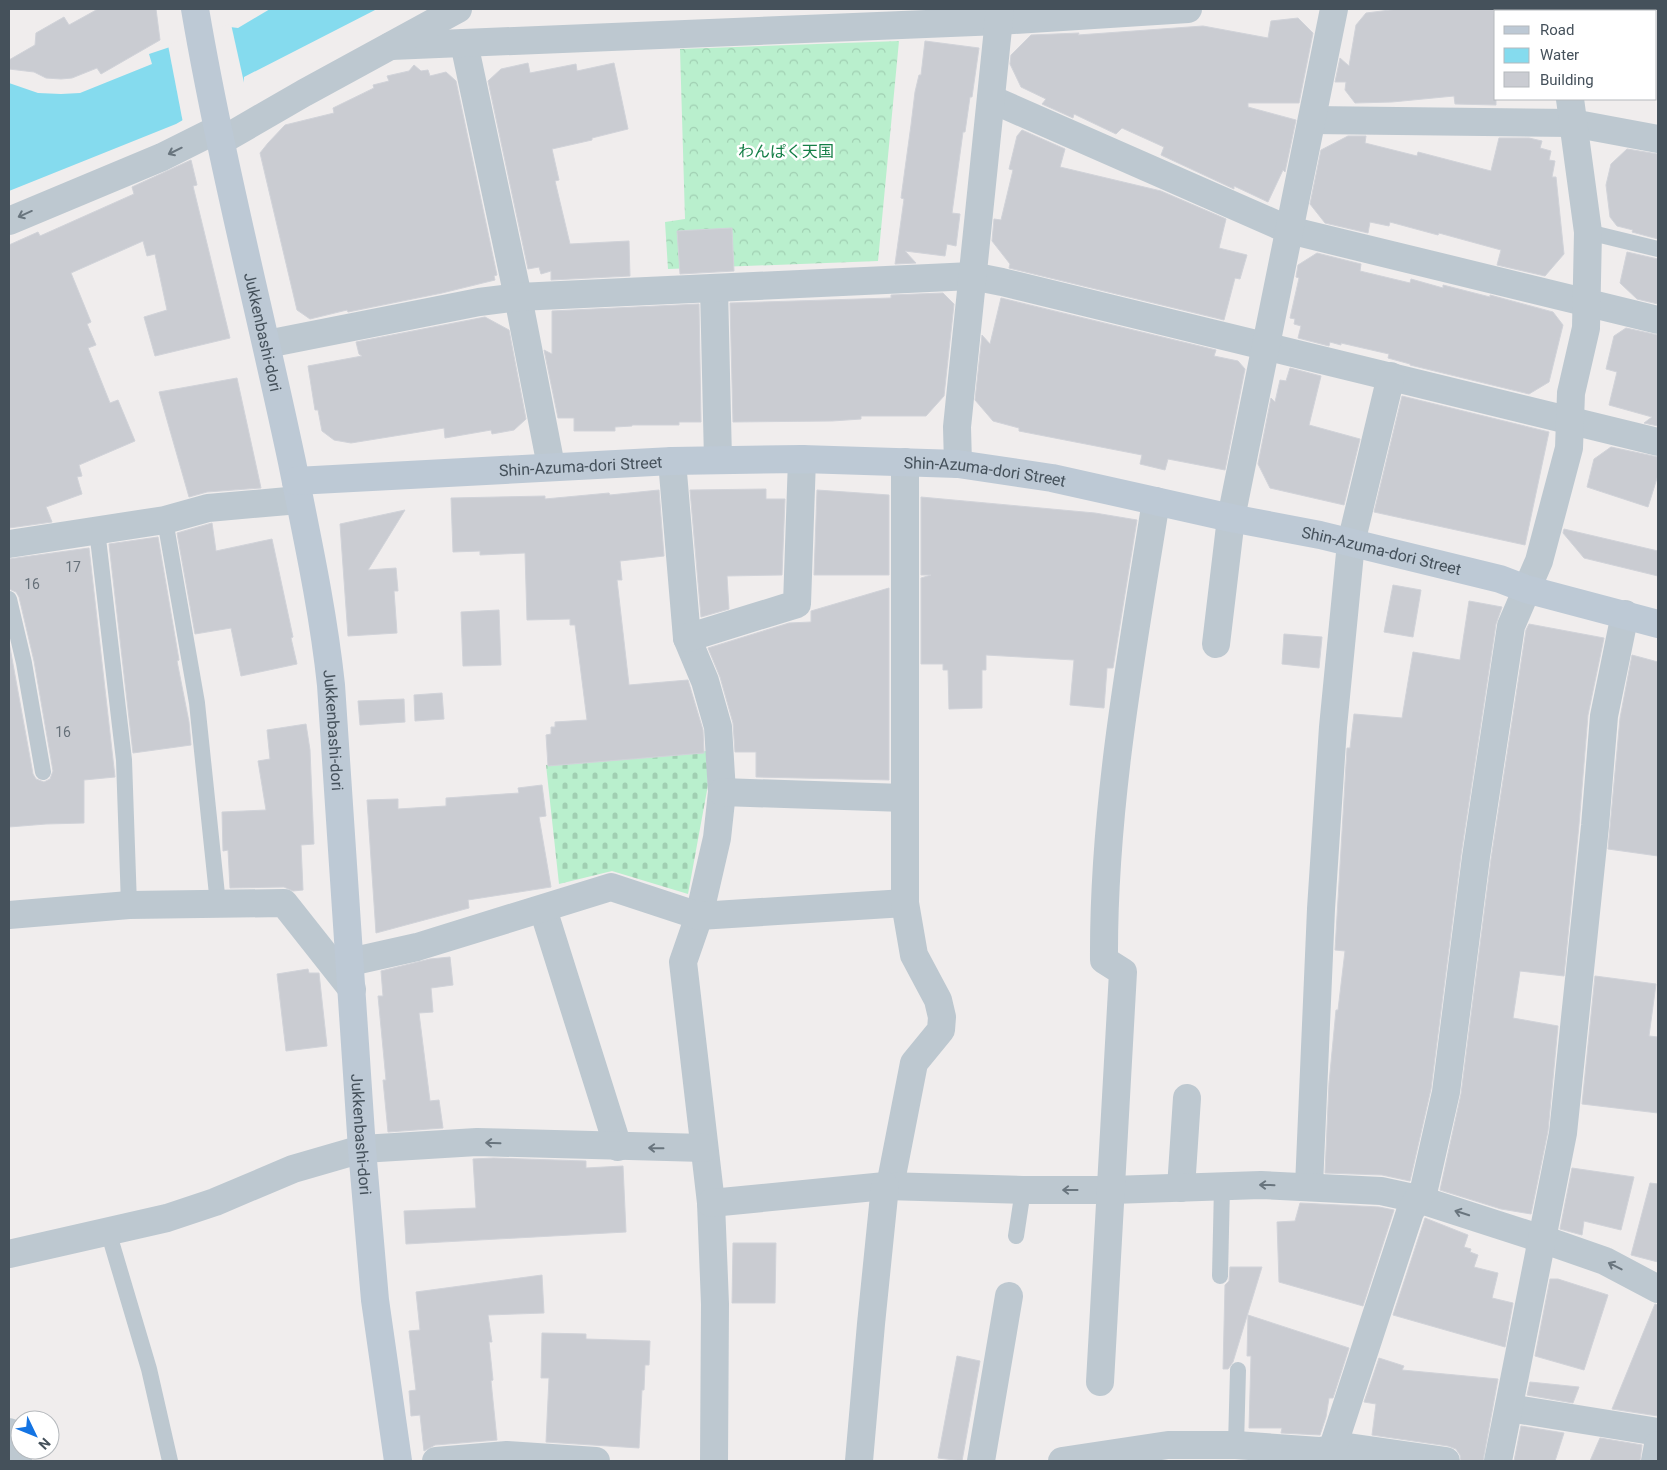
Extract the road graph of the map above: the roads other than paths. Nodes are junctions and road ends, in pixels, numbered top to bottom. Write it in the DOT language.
graph roads {
  1 [pos="458,9"];
  2 [pos="1188,9"];
  3 [pos="1334,9"];
  4 [pos="196,13"];
  5 [pos="1000,15"];
  6 [pos="464,43"];
  7 [pos="391,46"];
  8 [pos="991,99"];
  9 [pos="1571,111"];
  10 [pos="1312,120"];
  11 [pos="218,128"];
  12 [pos="1658,139"];
  13 [pos="9,221"];
  14 [pos="1289,230"];
  15 [pos="1588,232"];
  16 [pos="1658,249"];
  17 [pos="972,276"];
  18 [pos="714,288"];
  19 [pos="518,297"];
  20 [pos="1587,303"];
  21 [pos="1658,320"];
  22 [pos="267,344"];
  23 [pos="1266,347"];
  24 [pos="1392,376"];
  25 [pos="1569,419"];
  26 [pos="1658,442"];
  27 [pos="802,459"];
  28 [pos="718,460"];
  29 [pos="672,461"];
  30 [pos="905,462"];
  31 [pos="958,464"];
  32 [pos="551,466"];
  33 [pos="298,491"];
  34 [pos="1156,501"];
  35 [pos="1232,518"];
  36 [pos="165,520"];
  37 [pos="97,530"];
  38 [pos="1351,543"];
  39 [pos="9,544"];
  40 [pos="1526,589"];
  41 [pos="9,599"];
  42 [pos="1626,614"];
  43 [pos="1658,624"];
  44 [pos="687,638"];
  45 [pos="1216,644"];
  46 [pos="42,772"];
  47 [pos="722,792"];
  48 [pos="904,798"];
  49 [pos="904,903"];
  50 [pos="218,904"];
  51 [pos="129,905"];
  52 [pos="543,909"];
  53 [pos="9,915"];
  54 [pos="699,916"];
  55 [pos="350,962"];
  56 [pos="352,989"];
  57 [pos="1187,1098"];
  58 [pos="618,1147"];
  59 [pos="704,1148"];
  60 [pos="362,1149"];
  61 [pos="887,1186"];
  62 [pos="1222,1186"];
  63 [pos="1308,1186"];
  64 [pos="1181,1188"];
  65 [pos="1023,1190"];
  66 [pos="1112,1190"];
  67 [pos="1418,1199"];
  68 [pos="711,1203"];
  69 [pos="108,1231"];
  70 [pos="1016,1236"];
  71 [pos="1542,1239"];
  72 [pos="9,1254"];
  73 [pos="1220,1276"];
  74 [pos="1658,1288"];
  75 [pos="1009,1296"];
  76 [pos="1238,1370"];
  77 [pos="1100,1382"];
  78 [pos="1509,1408"];
  79 [pos="9,1432"];
  80 [pos="1658,1432"];
  81 [pos="1236,1445"];
  82 [pos="1658,1445"];
  83 [pos="1332,1455"];
  84 [pos="18,1461"];
  85 [pos="170,1461"];
  86 [pos="398,1461"];
  87 [pos="436,1461"];
  88 [pos="596,1461"];
  89 [pos="714,1461"];
  90 [pos="859,1461"];
  91 [pos="981,1461"];
  92 [pos="1062,1461"];
  93 [pos="1446,1461"];
  94 [pos="1498,1461"];
  95 [pos="1655,1461"];
  1 -- 7 [label="street"];
  2 -- 5 [label="street"];
  3 -- 10 [label="street"];
  4 -- 11 [label="street, Jukkenbashi-dori"];
  5 -- 6 [label="street"];
  5 -- 8 [label="street"];
  6 -- 7 [label="street"];
  6 -- 19 [label="street"];
  7 -- 11 [label="street"];
  8 -- 14 [label="street"];
  8 -- 17 [label="street"];
  9 -- 10 [label="street"];
  9 -- 12 [label="street"];
  9 -- 15 [label="street"];
  10 -- 14 [label="street"];
  11 -- 13 [label="street, one-way"];
  11 -- 22 [label="street, Jukkenbashi-dori"];
  14 -- 20 [label="street"];
  14 -- 23 [label="street"];
  15 -- 16 [label="lane"];
  15 -- 20 [label="street"];
  17 -- 18 [label="street"];
  17 -- 23 [label="street"];
  17 -- 31 [label="street"];
  18 -- 19 [label="street"];
  18 -- 28 [label="street"];
  19 -- 22 [label="street"];
  19 -- 32 [label="street"];
  20 -- 21 [label="street"];
  20 -- 25 [label="street"];
  22 -- 33 [label="street, Jukkenbashi-dori"];
  23 -- 24 [label="street"];
  23 -- 35 [label="street"];
  24 -- 25 [label="street"];
  24 -- 38 [label="street"];
  25 -- 26 [label="street"];
  25 -- 40 [label="street"];
  27 -- 28 [label="street, Shin-Azuma-dori Street"];
  27 -- 30 [label="street, Shin-Azuma-dori Street"];
  27 -- 44 [label="street"];
  28 -- 29 [label="street, Shin-Azuma-dori Street"];
  29 -- 32 [label="street, Shin-Azuma-dori Street"];
  29 -- 44 [label="street"];
  30 -- 31 [label="street, Shin-Azuma-dori Street"];
  30 -- 48 [label="street"];
  31 -- 34 [label="street, Shin-Azuma-dori Street"];
  32 -- 33 [label="street, Shin-Azuma-dori Street"];
  33 -- 36 [label="street"];
  33 -- 55 [label="street, Jukkenbashi-dori"];
  34 -- 35 [label="street, Shin-Azuma-dori Street"];
  34 -- 66 [label="street"];
  35 -- 38 [label="street, Shin-Azuma-dori Street"];
  35 -- 45 [label="street"];
  36 -- 37 [label="street"];
  36 -- 50 [label="lane"];
  37 -- 39 [label="street"];
  37 -- 51 [label="lane"];
  38 -- 40 [label="street, Shin-Azuma-dori Street"];
  38 -- 63 [label="street"];
  40 -- 42 [label="street, Shin-Azuma-dori Street"];
  40 -- 67 [label="street"];
  41 -- 46 [label="lane"];
  42 -- 43 [label="street, Shin-Azuma-dori Street"];
  42 -- 71 [label="street"];
  44 -- 47 [label="street"];
  47 -- 48 [label="street"];
  47 -- 54 [label="street"];
  48 -- 49 [label="street"];
  49 -- 54 [label="street"];
  49 -- 61 [label="street"];
  50 -- 51 [label="street"];
  50 -- 56 [label="street"];
  51 -- 53 [label="street"];
  52 -- 54 [label="street"];
  52 -- 55 [label="street"];
  52 -- 58 [label="street"];
  54 -- 59 [label="street"];
  55 -- 56 [label="street, Jukkenbashi-dori"];
  56 -- 60 [label="street, Jukkenbashi-dori"];
  57 -- 64 [label="street"];
  59 -- 58 [label="street, one-way"];
  58 -- 60 [label="street, one-way"];
  59 -- 68 [label="street"];
  60 -- 69 [label="street"];
  60 -- 86 [label="street, Jukkenbashi-dori"];
  61 -- 65 [label="street"];
  61 -- 68 [label="street"];
  61 -- 90 [label="street"];
  63 -- 62 [label="street, one-way"];
  62 -- 64 [label="street"];
  62 -- 73 [label="lane"];
  63 -- 67 [label="street"];
  64 -- 66 [label="street"];
  66 -- 65 [label="street, one-way"];
  65 -- 70 [label="lane"];
  66 -- 77 [label="street"];
  71 -- 67 [label="street, one-way"];
  67 -- 83 [label="street"];
  68 -- 89 [label="street"];
  69 -- 72 [label="street"];
  69 -- 85 [label="lane"];
  74 -- 71 [label="street, one-way"];
  71 -- 78 [label="street"];
  75 -- 91 [label="street"];
  76 -- 81 [label="lane"];
  78 -- 80 [label="street"];
  78 -- 94 [label="street"];
  79 -- 84 [label="street"];
  81 -- 83 [label="street"];
  81 -- 92 [label="street"];
  82 -- 95 [label="street"];
  83 -- 93 [label="street"];
  87 -- 88 [label="street"];
}
